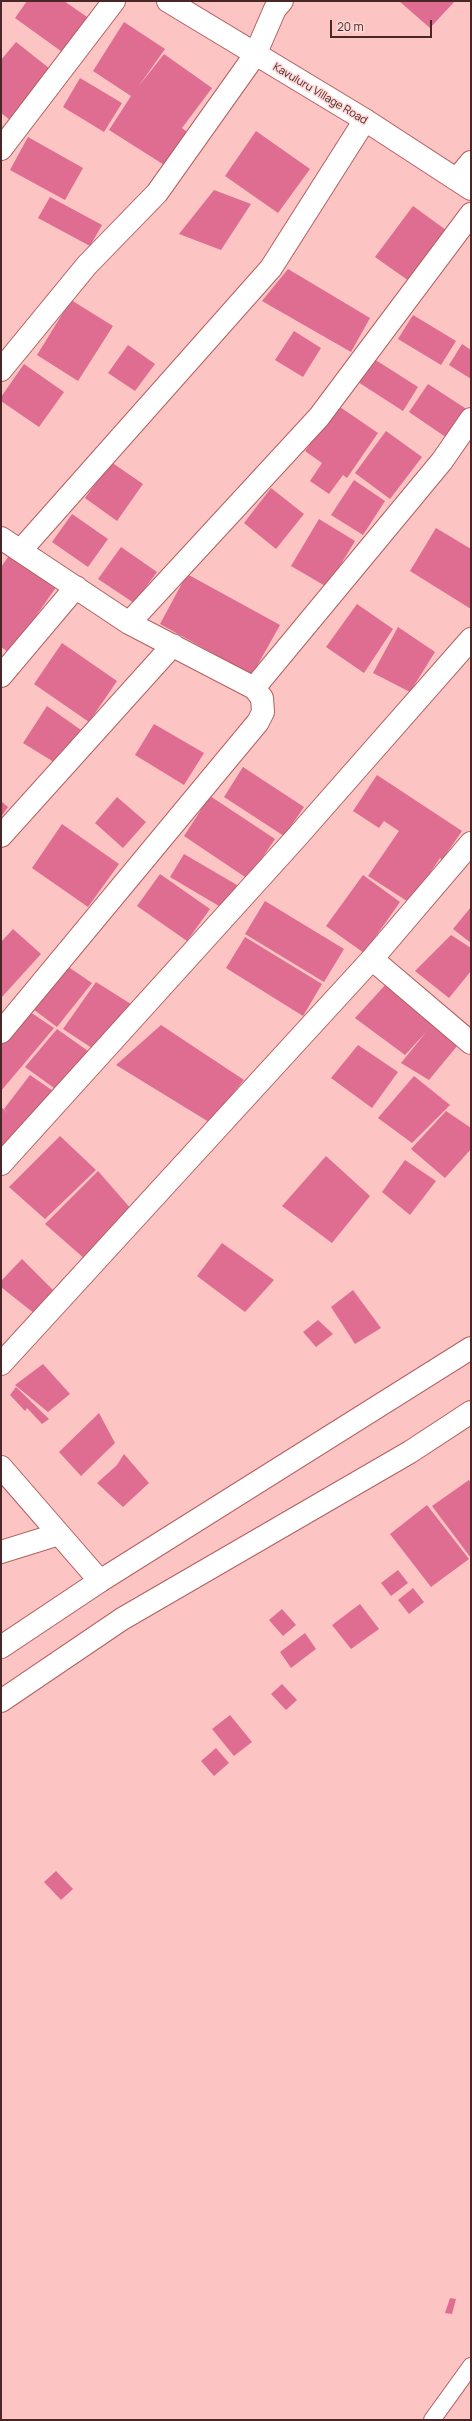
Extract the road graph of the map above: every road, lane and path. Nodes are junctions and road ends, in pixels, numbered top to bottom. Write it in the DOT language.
graph roads {
  1 [pos="114,1"];
  2 [pos="168,1"];
  3 [pos="282,1"];
  4 [pos="255,55"];
  5 [pos="365,120"];
  6 [pos="1,149"];
  7 [pos="471,162"];
  8 [pos="464,184"];
  9 [pos="471,214"];
  10 [pos="1,370"];
  11 [pos="471,419"];
  12 [pos="1,538"];
  13 [pos="21,550"];
  14 [pos="76,587"];
  15 [pos="129,623"];
  16 [pos="471,639"];
  17 [pos="173,646"];
  18 [pos="1,676"];
  19 [pos="254,688"];
  20 [pos="1,836"];
  21 [pos="471,843"];
  22 [pos="372,959"];
  23 [pos="1,1032"];
  24 [pos="471,1043"];
  25 [pos="1,1164"];
  26 [pos="471,1348"];
  27 [pos="1,1364"];
  28 [pos="471,1412"];
  29 [pos="1,1467"];
  30 [pos="59,1534"];
  31 [pos="1,1552"];
  32 [pos="100,1581"];
  33 [pos="1,1647"];
  34 [pos="1,1701"];
  35 [pos="471,2366"];
  36 [pos="432,2420"];
  1 -- 6 [label="main road"];
  2 -- 4 [label="main road, Kavuluru Village Road"];
  3 -- 4 [label="main road"];
  4 -- 5 [label="main road, Kavuluru Village Road"];
  4 -- 10 [label="main road"];
  5 -- 8 [label="main road, Kavuluru Village Road"];
  5 -- 13 [label="main road"];
  7 -- 8 [label="main road"];
  9 -- 15 [label="main road"];
  11 -- 19 [label="main road"];
  12 -- 13 [label="main road"];
  13 -- 14 [label="main road"];
  14 -- 15 [label="main road"];
  14 -- 18 [label="main road"];
  15 -- 17 [label="main road"];
  16 -- 25 [label="main road"];
  17 -- 19 [label="main road"];
  17 -- 20 [label="main road"];
  19 -- 23 [label="main road"];
  21 -- 22 [label="main road"];
  22 -- 24 [label="main road"];
  22 -- 27 [label="main road"];
  26 -- 32 [label="main road"];
  28 -- 34 [label="main road"];
  29 -- 30 [label="main road"];
  30 -- 31 [label="main road"];
  30 -- 32 [label="main road"];
  32 -- 33 [label="main road"];
  35 -- 36 [label="lane"];
}
